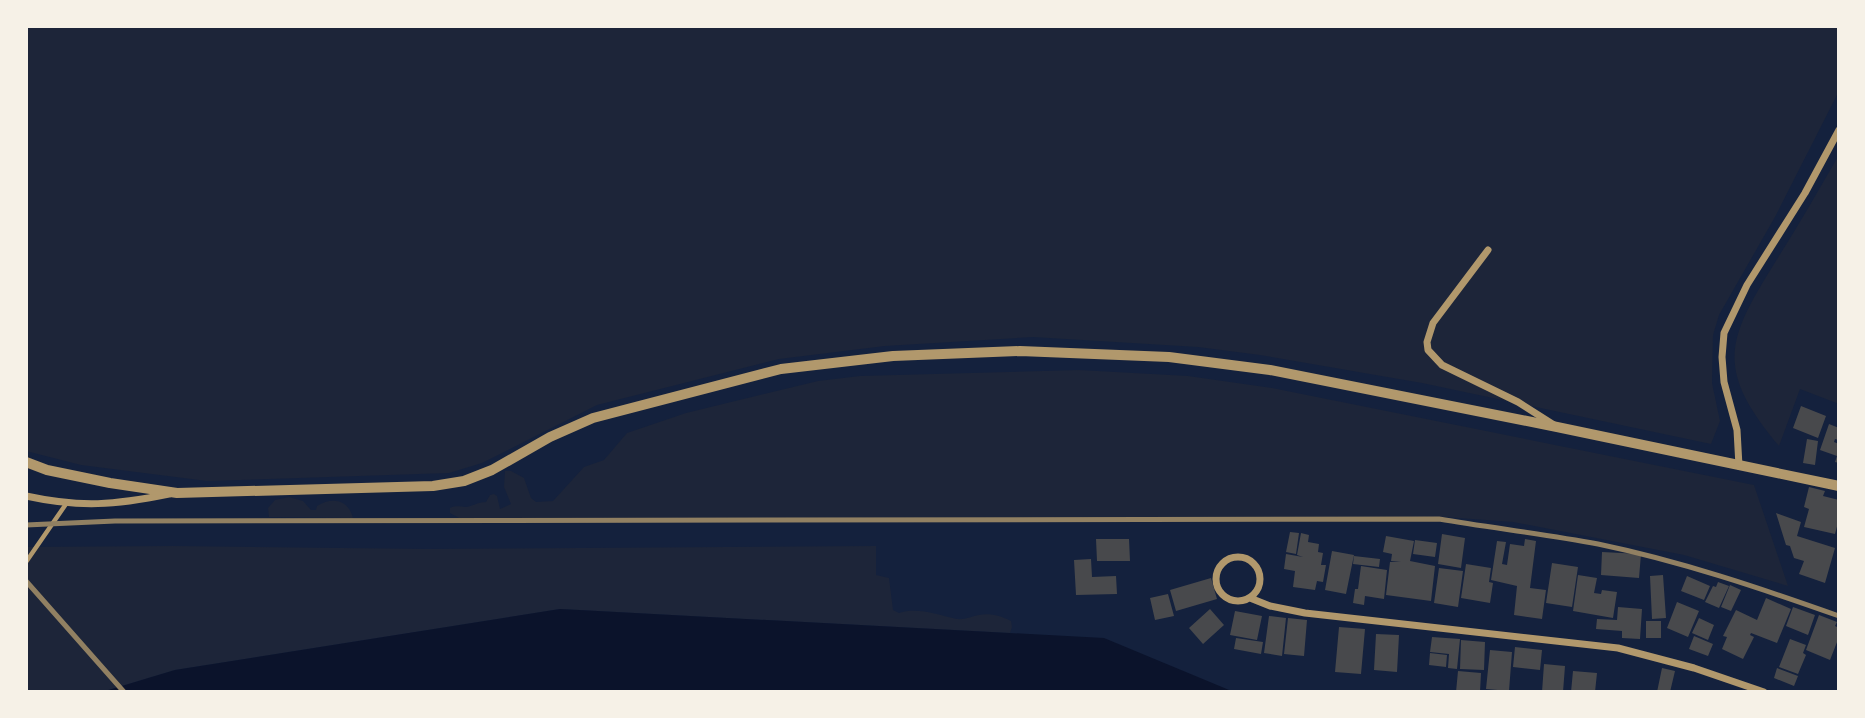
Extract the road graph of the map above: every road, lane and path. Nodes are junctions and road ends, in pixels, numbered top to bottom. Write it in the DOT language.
graph roads {
  1 [pos="1839,130"];
  2 [pos="1488,250"];
  3 [pos="1557,427"];
  4 [pos="26,463"];
  5 [pos="1739,466"];
  6 [pos="1839,486"];
  7 [pos="177,493"];
  8 [pos="26,496"];
  9 [pos="66,504"];
  10 [pos="26,562"];
  11 [pos="1250,598"];
  12 [pos="1764,692"];
  1 -- 5 [label="street"];
  2 -- 3 [label="street"];
  3 -- 5 [label="street"];
  3 -- 7 [label="street"];
  4 -- 7 [label="street"];
  5 -- 6 [label="street"];
  7 -- 9 [label="street"];
  8 -- 9 [label="street"];
  9 -- 10 [label="lane"];
  11 -- 11 [label="street"];
  11 -- 12 [label="street"];
}
